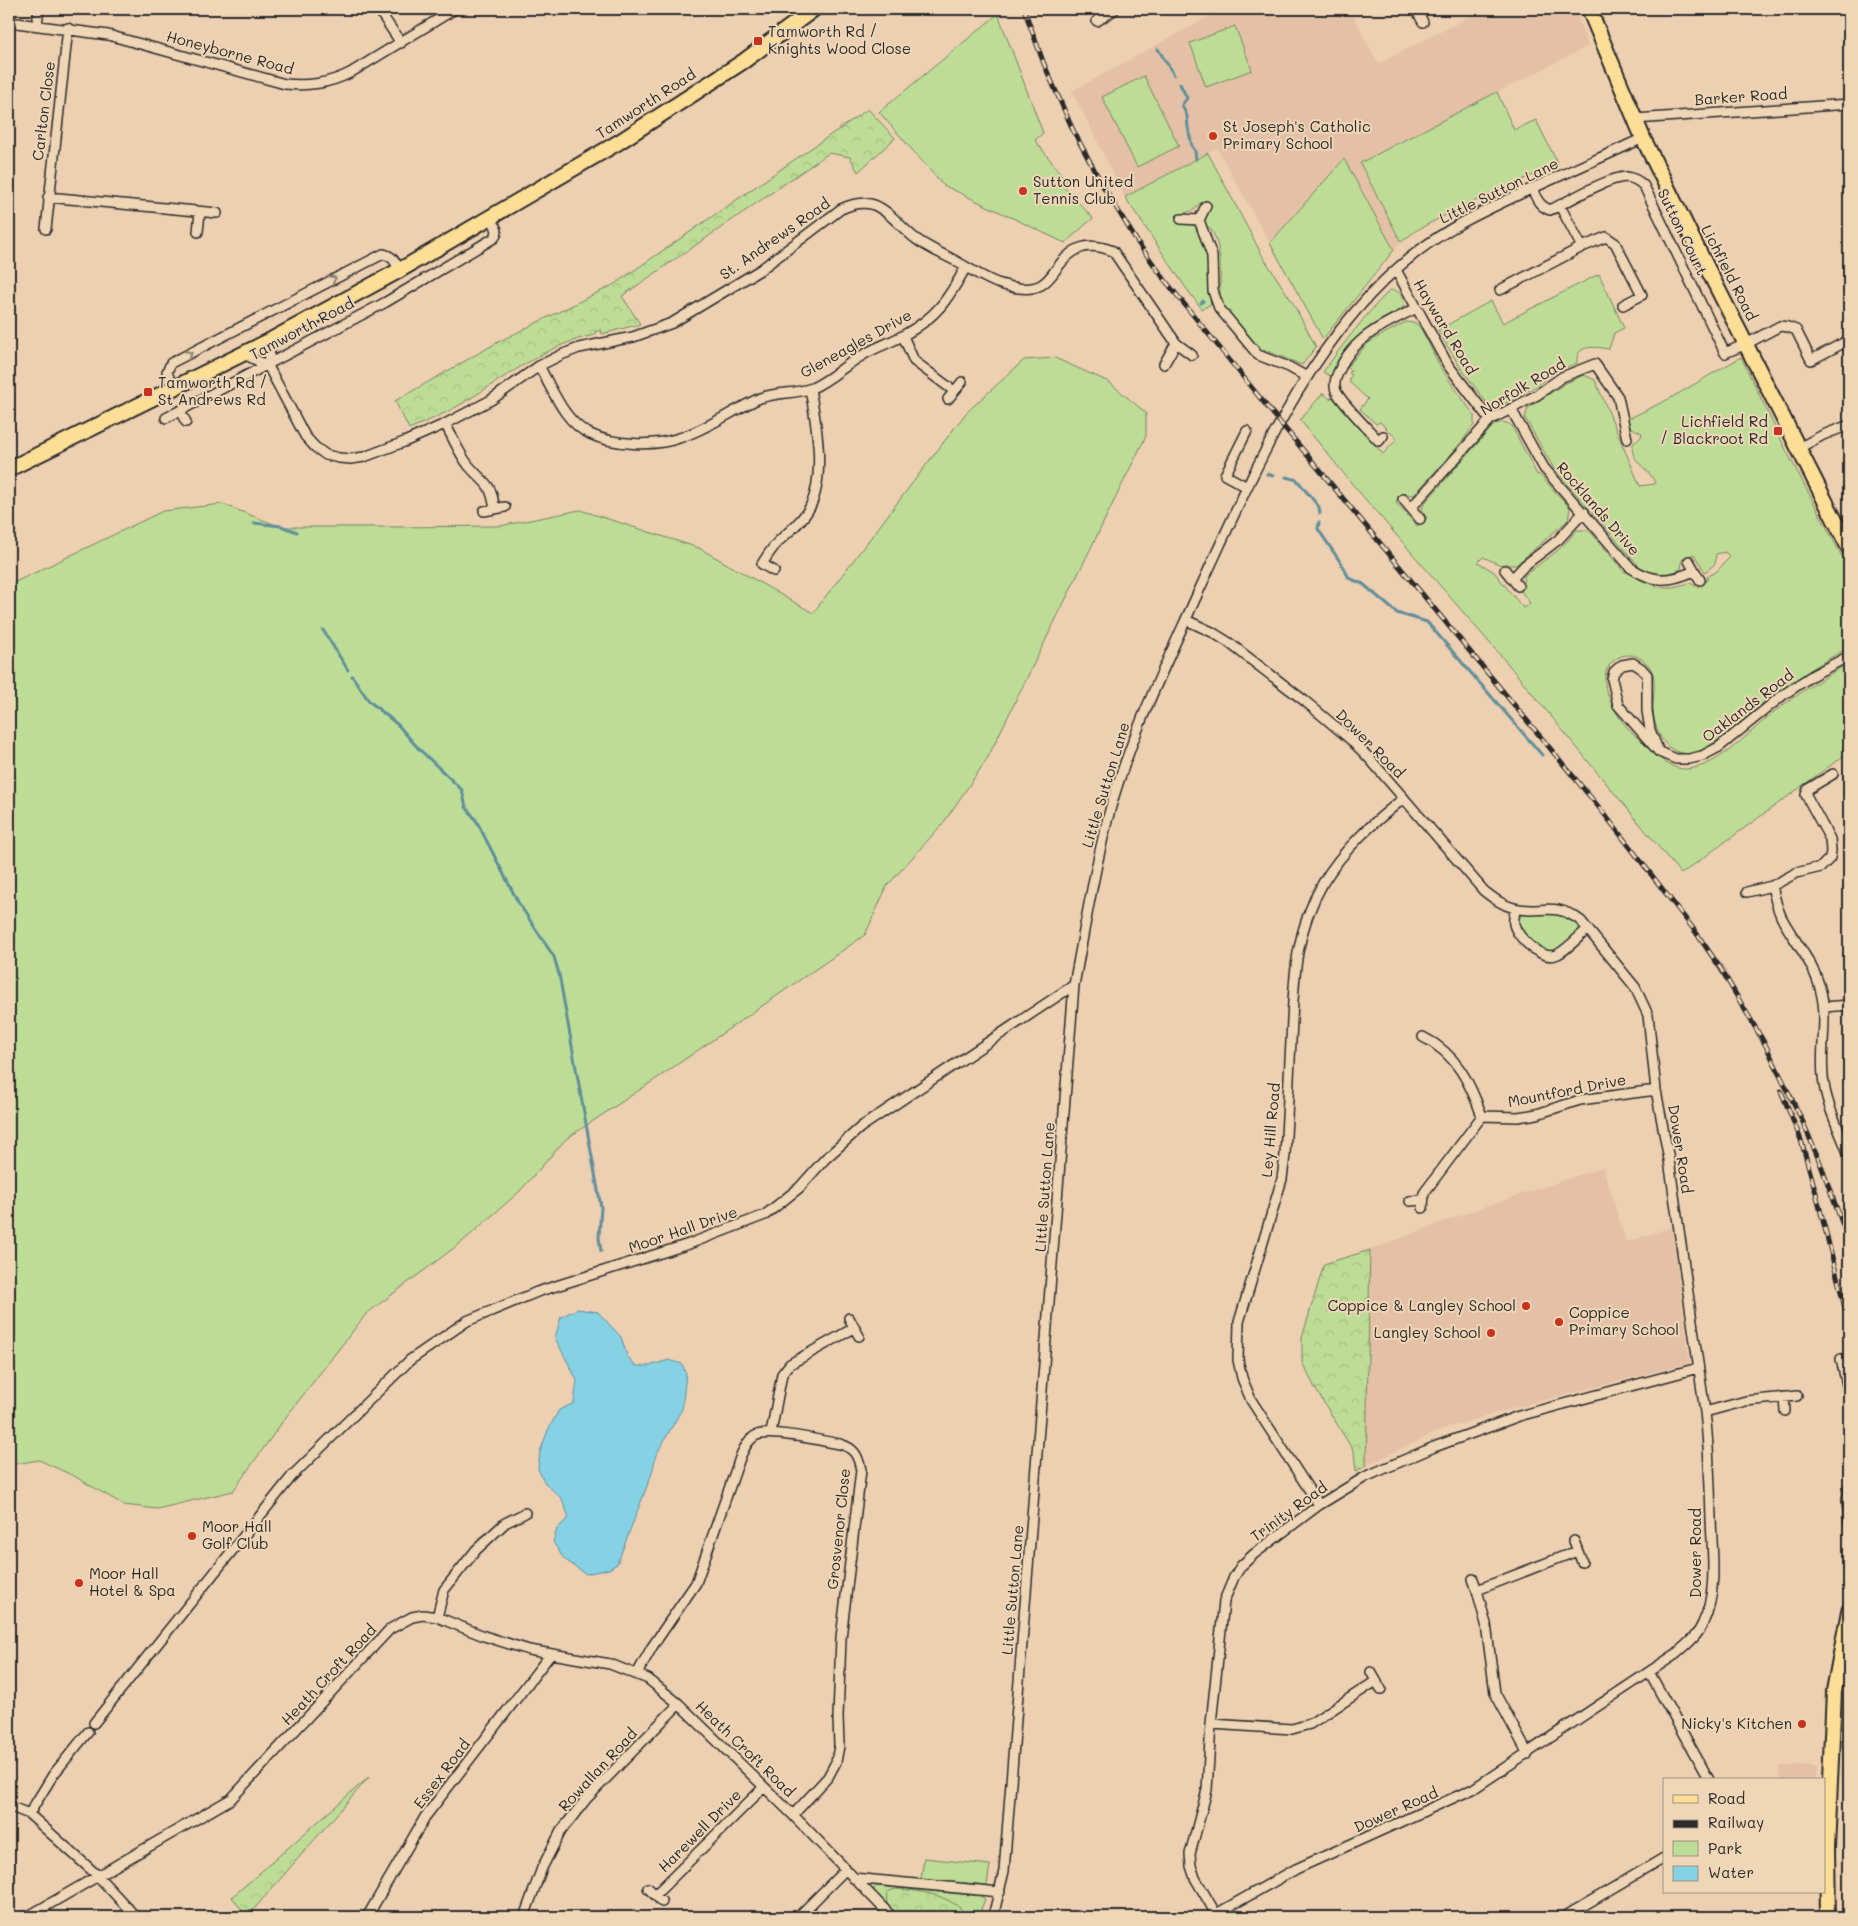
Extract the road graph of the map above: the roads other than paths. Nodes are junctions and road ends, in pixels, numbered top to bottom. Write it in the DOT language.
graph roads {
  1 [pos="39,9"];
  2 [pos="378,9"];
  3 [pos="455,9"];
  4 [pos="814,9"];
  5 [pos="1113,9"];
  6 [pos="1416,9"];
  7 [pos="1589,9"];
  8 [pos="1097,21"];
  9 [pos="9,22"];
  10 [pos="1423,22"];
  11 [pos="37,25"];
  12 [pos="68,28"];
  13 [pos="401,43"];
  14 [pos="1849,104"];
  15 [pos="1635,119"];
  16 [pos="1644,138"];
  17 [pos="1532,189"];
  18 [pos="48,197"];
  19 [pos="1206,206"];
  20 [pos="1560,206"];
  21 [pos="200,212"];
  22 [pos="216,213"];
  23 [pos="491,218"];
  24 [pos="1180,219"];
  25 [pos="1199,220"];
  26 [pos="46,229"];
  27 [pos="198,232"];
  28 [pos="1582,247"];
  29 [pos="966,267"];
  30 [pos="400,270"];
  31 [pos="1396,270"];
  32 [pos="1500,290"];
  33 [pos="1623,305"];
  34 [pos="1417,308"];
  35 [pos="903,336"];
  36 [pos="271,340"];
  37 [pos="1849,340"];
  38 [pos="1176,343"];
  39 [pos="1746,344"];
  40 [pos="244,354"];
  41 [pos="1192,355"];
  42 [pos="1164,364"];
  43 [pos="268,366"];
  44 [pos="539,366"];
  45 [pos="1307,377"];
  46 [pos="962,382"];
  47 [pos="174,389"];
  48 [pos="810,389"];
  49 [pos="954,391"];
  50 [pos="948,399"];
  51 [pos="1511,409"];
  52 [pos="180,411"];
  53 [pos="166,418"];
  54 [pos="1490,420"];
  55 [pos="186,422"];
  56 [pos="445,424"];
  57 [pos="1849,426"];
  58 [pos="1247,431"];
  59 [pos="1383,436"];
  60 [pos="1627,438"];
  61 [pos="1799,448"];
  62 [pos="9,469"];
  63 [pos="1247,487"];
  64 [pos="1403,500"];
  65 [pos="1411,508"];
  66 [pos="484,511"];
  67 [pos="1584,512"];
  68 [pos="1420,519"];
  69 [pos="1849,548"];
  70 [pos="1689,561"];
  71 [pos="1504,570"];
  72 [pos="774,571"];
  73 [pos="1694,571"];
  74 [pos="1700,580"];
  75 [pos="1186,620"];
  76 [pos="1849,656"];
  77 [pos="1660,752"];
  78 [pos="1833,774"];
  79 [pos="1404,798"];
  80 [pos="1772,886"];
  81 [pos="1747,892"];
  82 [pos="1515,909"];
  83 [pos="1588,929"];
  84 [pos="1074,985"];
  85 [pos="1849,1005"];
  86 [pos="1824,1007"];
  87 [pos="1424,1037"];
  88 [pos="1656,1090"];
  89 [pos="1482,1116"];
  90 [pos="1849,1155"];
  91 [pos="1410,1201"];
  92 [pos="849,1318"];
  93 [pos="1841,1359"];
  94 [pos="1698,1368"];
  95 [pos="1849,1394"];
  96 [pos="1797,1396"];
  97 [pos="1784,1397"];
  98 [pos="1785,1411"];
  99 [pos="1705,1412"];
  100 [pos="771,1433"];
  101 [pos="1849,1487"];
  102 [pos="1319,1505"];
  103 [pos="525,1513"];
  104 [pos="1849,1522"];
  105 [pos="1574,1542"];
  106 [pos="1577,1551"];
  107 [pos="1582,1562"];
  108 [pos="1473,1579"];
  109 [pos="1477,1590"];
  110 [pos="1849,1611"];
  111 [pos="437,1617"];
  112 [pos="550,1655"];
  113 [pos="1371,1672"];
  114 [pos="1649,1672"];
  115 [pos="637,1674"];
  116 [pos="1376,1681"];
  117 [pos="1381,1689"];
  118 [pos="679,1704"];
  119 [pos="94,1724"];
  120 [pos="1211,1724"];
  121 [pos="88,1732"];
  122 [pos="1528,1754"];
  123 [pos="1708,1778"];
  124 [pos="1827,1786"];
  125 [pos="764,1787"];
  126 [pos="9,1806"];
  127 [pos="29,1814"];
  128 [pos="793,1815"];
  129 [pos="1663,1859"];
  130 [pos="845,1870"];
  131 [pos="97,1876"];
  132 [pos="853,1878"];
  133 [pos="648,1888"];
  134 [pos="1000,1892"];
  135 [pos="656,1895"];
  136 [pos="662,1902"];
  137 [pos="1213,1916"];
  138 [pos="27,1917"];
  139 [pos="136,1917"];
  140 [pos="367,1917"];
  141 [pos="524,1917"];
  142 [pos="798,1917"];
  143 [pos="892,1917"];
  144 [pos="993,1917"];
  145 [pos="1564,1917"];
  146 [pos="1828,1917"];
  1 -- 11 [label="street"];
  2 -- 13 [label="street"];
  3 -- 13 [label="street, Honeyborne Road"];
  4 -- 23 [label="main road, Tamworth Road"];
  5 -- 8 [label="street"];
  6 -- 10 [label="street"];
  7 -- 15 [label="main road, Lichfield Road"];
  9 -- 11 [label="street, Honeyborne Road"];
  11 -- 12 [label="street, Honeyborne Road"];
  12 -- 13 [label="street, Honeyborne Road"];
  12 -- 18 [label="street, Carlton Close"];
  14 -- 15 [label="street, Barker Road"];
  15 -- 16 [label="main road, Lichfield Road"];
  16 -- 17 [label="street, Little Sutton Lane"];
  16 -- 39 [label="main road, Lichfield Road"];
  17 -- 20 [label="street"];
  17 -- 31 [label="street, Little Sutton Lane"];
  18 -- 21 [label="street"];
  18 -- 26 [label="street, Carlton Close"];
  19 -- 25 [label="street"];
  20 -- 28 [label="street"];
  20 -- 39 [label="street, Sutton Court"];
  21 -- 22 [label="street"];
  21 -- 27 [label="street"];
  23 -- 30 [label="main road, Tamworth Road"];
  23 -- 43 [label="street, Tamworth Road"];
  24 -- 25 [label="street"];
  25 -- 45 [label="street"];
  28 -- 32 [label="street"];
  28 -- 33 [label="street"];
  29 -- 35 [label="street, Gleneagles Drive"];
  29 -- 38 [label="street, St. Andrews Road"];
  29 -- 44 [label="street, St. Andrews Road"];
  30 -- 36 [label="main road, Tamworth Road"];
  47 -- 30 [label="street, Tamworth Road, one-way"];
  31 -- 34 [label="street, Hayward Road"];
  31 -- 45 [label="street, Little Sutton Lane"];
  34 -- 54 [label="street, Hayward Road"];
  34 -- 59 [label="street"];
  35 -- 48 [label="street, Gleneagles Drive"];
  35 -- 49 [label="street"];
  36 -- 40 [label="main road, Tamworth Road"];
  36 -- 43 [label="street"];
  37 -- 39 [label="street"];
  38 -- 41 [label="street, St. Andrews Road"];
  38 -- 42 [label="street"];
  39 -- 61 [label="main road, Lichfield Road"];
  40 -- 43 [label="street"];
  40 -- 47 [label="main road, Tamworth Road"];
  43 -- 52 [label="street, Tamworth Road"];
  43 -- 56 [label="street, St. Andrews Road"];
  44 -- 48 [label="street, Gleneagles Drive"];
  44 -- 56 [label="street, St. Andrews Road"];
  45 -- 63 [label="street, Little Sutton Lane"];
  46 -- 49 [label="street"];
  47 -- 62 [label="main road, Tamworth Road"];
  48 -- 72 [label="street"];
  49 -- 50 [label="street"];
  51 -- 54 [label="street, Norfolk Road"];
  51 -- 60 [label="street, Norfolk Road"];
  51 -- 67 [label="street, Rocklands Drive"];
  52 -- 53 [label="street, Tamworth Road"];
  52 -- 55 [label="street"];
  54 -- 65 [label="street, Norfolk Road"];
  56 -- 66 [label="street"];
  57 -- 61 [label="street"];
  58 -- 63 [label="street"];
  61 -- 69 [label="main road, Lichfield Road"];
  63 -- 75 [label="street, Little Sutton Lane"];
  64 -- 65 [label="street"];
  65 -- 68 [label="street"];
  67 -- 71 [label="street"];
  67 -- 73 [label="street, Rocklands Drive"];
  70 -- 73 [label="street"];
  73 -- 74 [label="street"];
  75 -- 79 [label="street, Dower Road"];
  75 -- 84 [label="street, Little Sutton Lane"];
  76 -- 77 [label="street, Oaklands Road"];
  77 -- 77 [label="street"];
  78 -- 80 [label="street"];
  79 -- 82 [label="street, Dower Road"];
  79 -- 102 [label="street, Ley Hill Road"];
  80 -- 81 [label="street"];
  80 -- 86 [label="street"];
  82 -- 83 [label="street, Dower Road"];
  82 -- 83 [label="street"];
  83 -- 88 [label="street, Dower Road"];
  84 -- 119 [label="street, Moor Hall Drive"];
  84 -- 134 [label="street, Little Sutton Lane"];
  85 -- 86 [label="street"];
  86 -- 90 [label="street"];
  87 -- 89 [label="street"];
  88 -- 89 [label="street, Mountford Drive"];
  88 -- 94 [label="street, Dower Road"];
  89 -- 91 [label="street"];
  92 -- 100 [label="street"];
  93 -- 95 [label="street"];
  94 -- 99 [label="street, Dower Road"];
  94 -- 102 [label="street, Trinity Road"];
  96 -- 97 [label="street"];
  97 -- 98 [label="street"];
  97 -- 99 [label="street"];
  99 -- 114 [label="street, Dower Road"];
  100 -- 115 [label="street, Grosvenor Close"];
  100 -- 128 [label="street, Grosvenor Close"];
  101 -- 104 [label="street"];
  102 -- 120 [label="street, Trinity Road"];
  103 -- 111 [label="street"];
  105 -- 106 [label="street"];
  106 -- 107 [label="street"];
  106 -- 109 [label="street"];
  108 -- 109 [label="street"];
  109 -- 122 [label="street"];
  110 -- 124 [label="main road"];
  111 -- 112 [label="street, Heath Croft Road"];
  111 -- 131 [label="street, Heath Croft Road"];
  112 -- 115 [label="street, Heath Croft Road"];
  112 -- 140 [label="street, Essex Road"];
  113 -- 116 [label="street"];
  114 -- 122 [label="street, Dower Road"];
  114 -- 123 [label="street"];
  115 -- 118 [label="street, Heath Croft Road"];
  116 -- 117 [label="street"];
  116 -- 120 [label="street"];
  118 -- 125 [label="street, Heath Croft Road"];
  118 -- 141 [label="street, Rowallan Road"];
  120 -- 137 [label="street, Trinity Road"];
  121 -- 127 [label="street"];
  122 -- 137 [label="street, Dower Road"];
  124 -- 146 [label="main road"];
  125 -- 128 [label="street, Heath Croft Road"];
  125 -- 135 [label="street, Harewell Drive"];
  126 -- 127 [label="street"];
  127 -- 131 [label="street"];
  128 -- 130 [label="street, Heath Croft Road"];
  129 -- 145 [label="street"];
  130 -- 132 [label="street, Heath Croft Road"];
  130 -- 142 [label="street"];
  131 -- 138 [label="street, Heath Croft Road"];
  131 -- 139 [label="street"];
  132 -- 134 [label="street"];
  132 -- 143 [label="street, Heath Croft Road"];
  133 -- 135 [label="street, Harewell Drive"];
  134 -- 144 [label="street, Little Sutton Lane"];
  135 -- 136 [label="street, Harewell Drive"];
}
